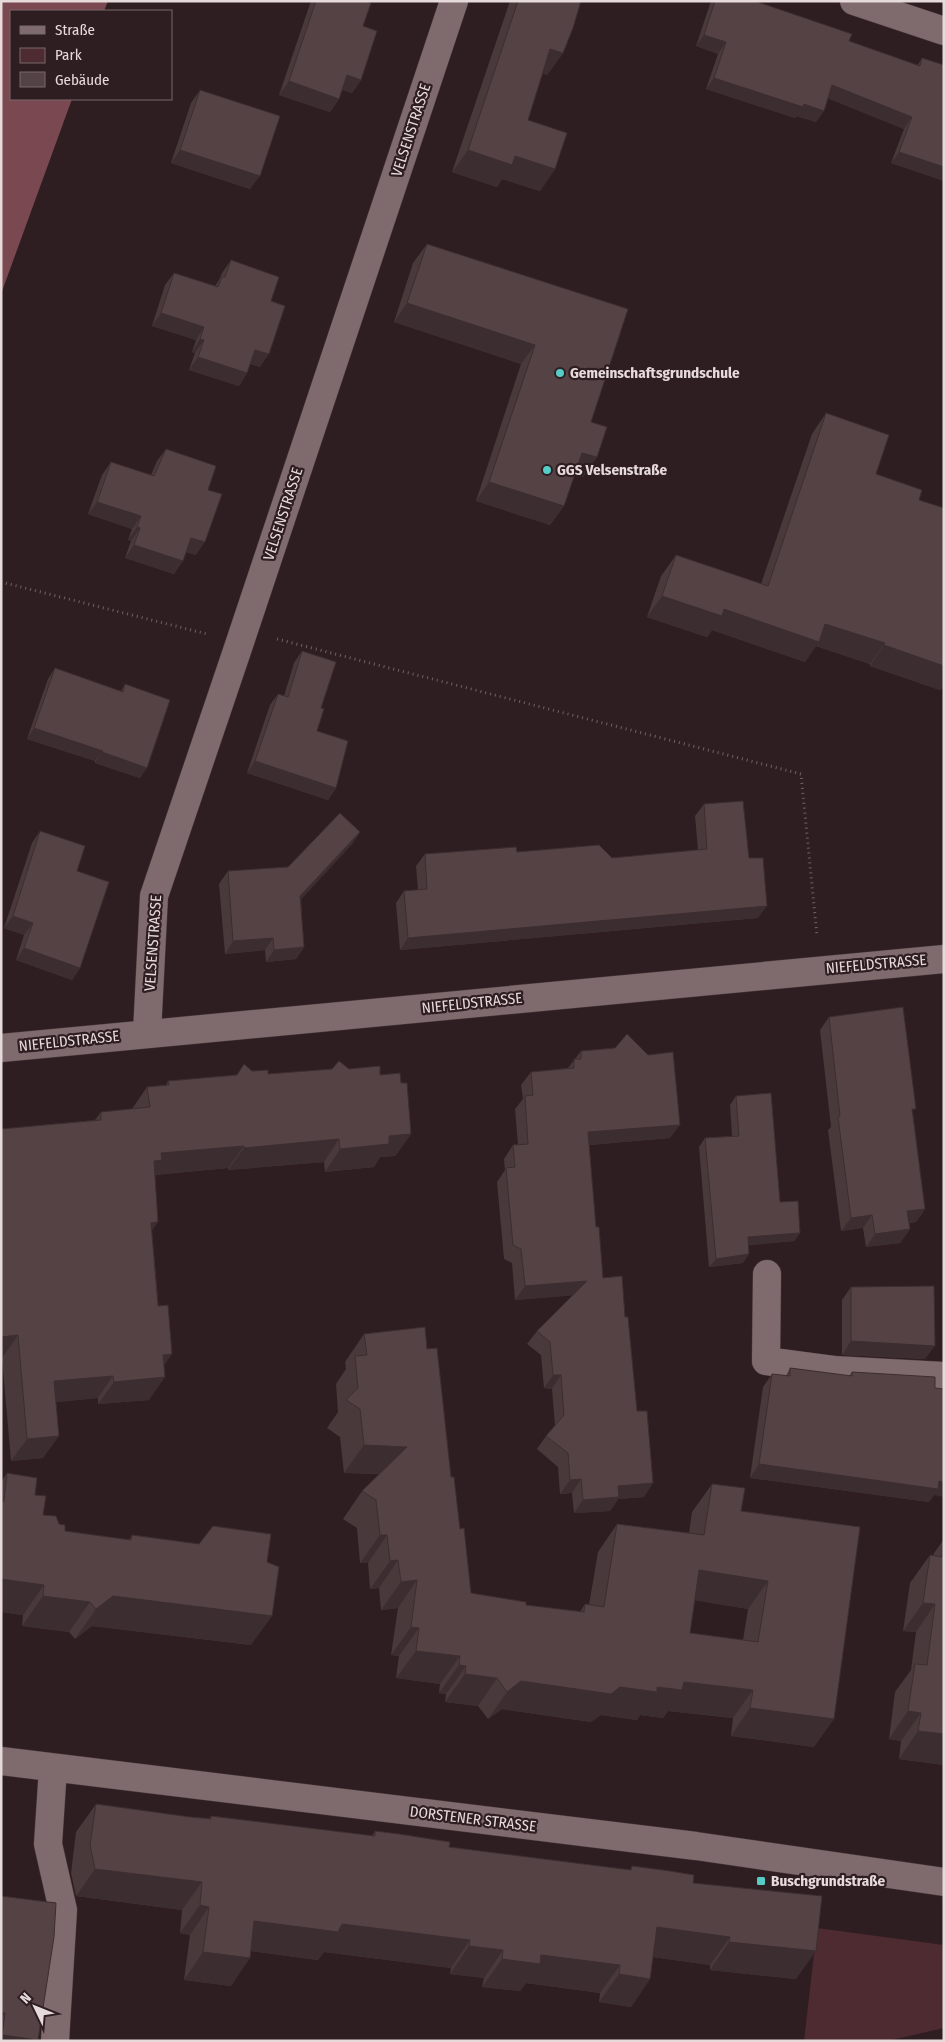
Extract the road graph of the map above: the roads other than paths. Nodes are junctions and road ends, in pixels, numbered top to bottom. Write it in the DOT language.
graph roads {
  1 [pos="454,1"];
  2 [pos="854,1"];
  3 [pos="944,31"];
  4 [pos="944,959"];
  5 [pos="147,1034"];
  6 [pos="1,1048"];
  7 [pos="767,1274"];
  8 [pos="944,1376"];
  9 [pos="1,1761"];
  10 [pos="53,1768"];
  11 [pos="944,1882"];
  12 [pos="55,2041"];
  1 -- 5 [label="street, VELSENSTRASSE"];
  2 -- 3 [label="street"];
  4 -- 5 [label="street, NIEFELDSTRASSE"];
  5 -- 6 [label="street, NIEFELDSTRASSE"];
  7 -- 8 [label="street"];
  9 -- 10 [label="street, DORSTENER STRASSE"];
  10 -- 11 [label="street, DORSTENER STRASSE"];
  10 -- 12 [label="street"];
}
